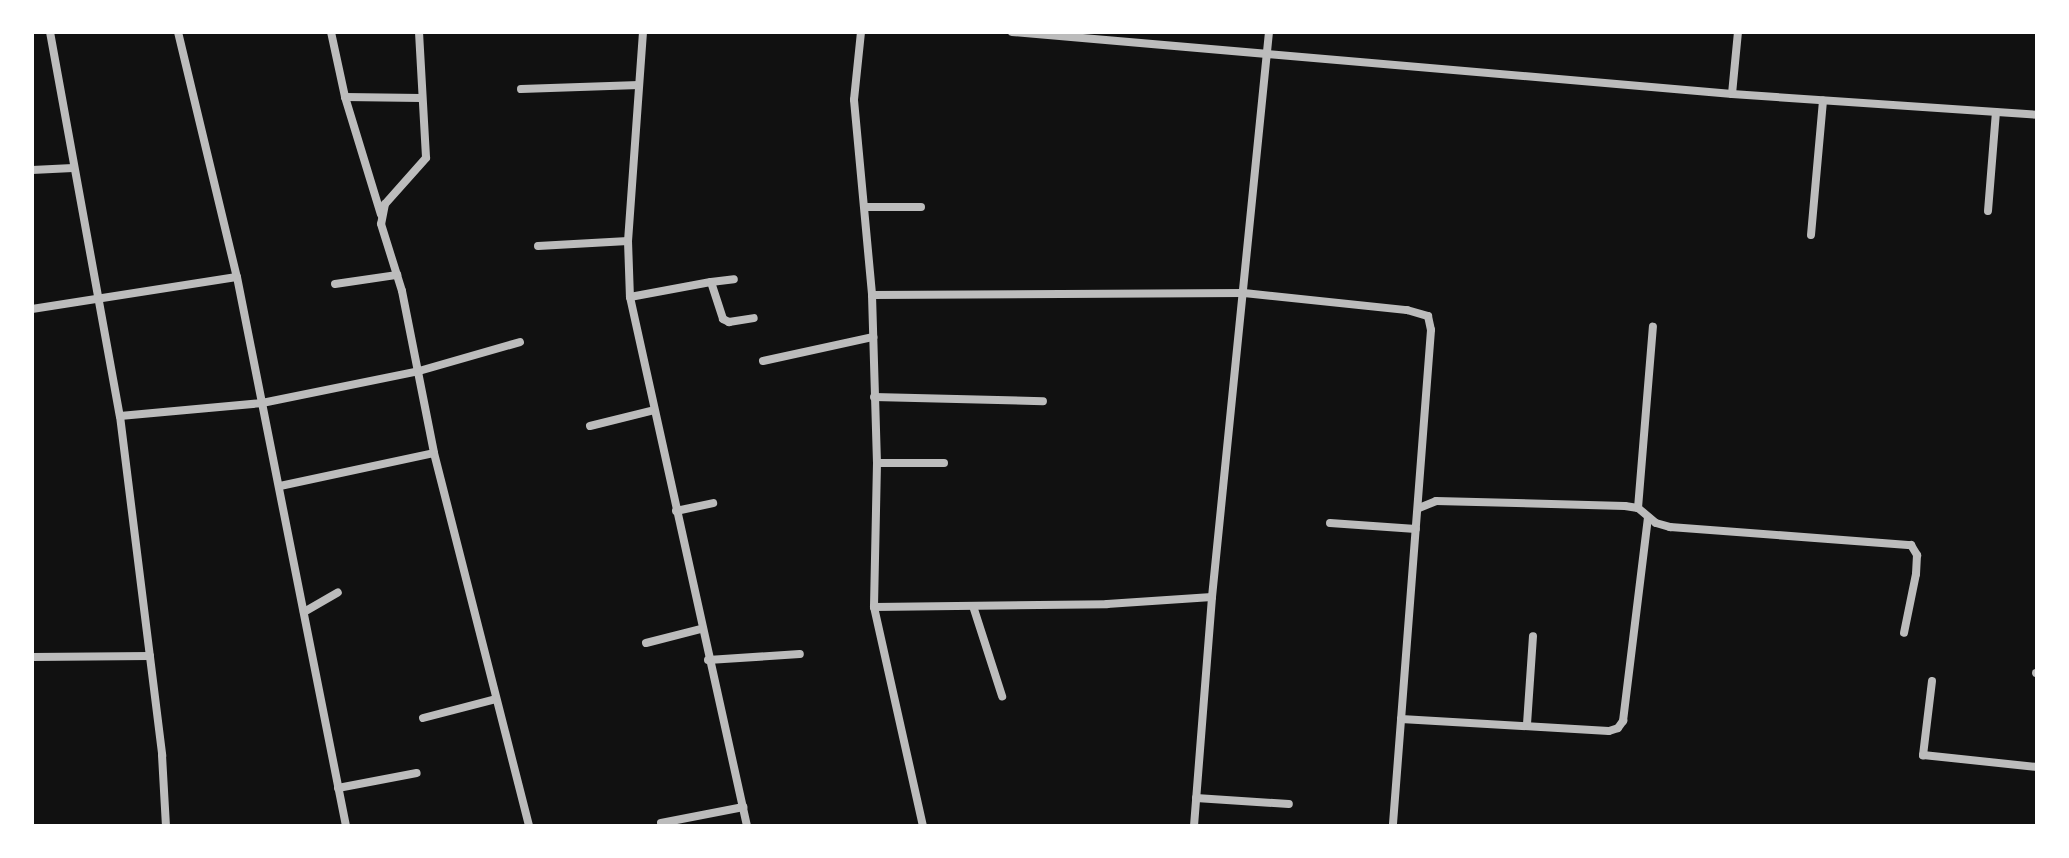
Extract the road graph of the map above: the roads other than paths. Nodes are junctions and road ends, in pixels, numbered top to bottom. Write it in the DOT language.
graph roads {
  1 [pos="50,32"];
  2 [pos="178,32"];
  3 [pos="331,32"];
  4 [pos="419,32"];
  5 [pos="643,32"];
  6 [pos="861,32"];
  7 [pos="1012,32"];
  8 [pos="1269,32"];
  9 [pos="1738,32"];
  10 [pos="1266,54"];
  11 [pos="639,85"];
  12 [pos="521,89"];
  13 [pos="1732,94"];
  14 [pos="345,97"];
  15 [pos="421,98"];
  16 [pos="1823,101"];
  17 [pos="1996,112"];
  18 [pos="2037,115"];
  19 [pos="73,168"];
  20 [pos="32,170"];
  21 [pos="865,207"];
  22 [pos="921,207"];
  23 [pos="1988,211"];
  24 [pos="381,216"];
  25 [pos="1811,235"];
  26 [pos="628,241"];
  27 [pos="538,246"];
  28 [pos="397,275"];
  29 [pos="237,277"];
  30 [pos="734,279"];
  31 [pos="711,282"];
  32 [pos="335,284"];
  33 [pos="1244,293"];
  34 [pos="872,295"];
  35 [pos="630,297"];
  36 [pos="97,301"];
  37 [pos="32,309"];
  38 [pos="754,318"];
  39 [pos="1653,327"];
  40 [pos="873,337"];
  41 [pos="520,342"];
  42 [pos="763,361"];
  43 [pos="419,371"];
  44 [pos="874,397"];
  45 [pos="1043,401"];
  46 [pos="262,403"];
  47 [pos="654,410"];
  48 [pos="120,416"];
  49 [pos="590,426"];
  50 [pos="434,453"];
  51 [pos="877,463"];
  52 [pos="944,463"];
  53 [pos="280,486"];
  54 [pos="713,503"];
  55 [pos="1419,508"];
  56 [pos="1638,508"];
  57 [pos="676,511"];
  58 [pos="1648,518"];
  59 [pos="1330,523"];
  60 [pos="1416,529"];
  61 [pos="338,592"];
  62 [pos="1212,597"];
  63 [pos="973,606"];
  64 [pos="874,607"];
  65 [pos="304,612"];
  66 [pos="701,629"];
  67 [pos="1904,633"];
  68 [pos="1533,636"];
  69 [pos="646,643"];
  70 [pos="800,654"];
  71 [pos="150,656"];
  72 [pos="32,657"];
  73 [pos="708,660"];
  74 [pos="1932,681"];
  75 [pos="1002,696"];
  76 [pos="496,699"];
  77 [pos="423,718"];
  78 [pos="1401,719"];
  79 [pos="1527,724"];
  80 [pos="2037,767"];
  81 [pos="417,773"];
  82 [pos="338,788"];
  83 [pos="1196,798"];
  84 [pos="1289,804"];
  85 [pos="743,807"];
  86 [pos="661,823"];
  87 [pos="166,826"];
  88 [pos="346,826"];
  89 [pos="529,826"];
  90 [pos="747,826"];
  91 [pos="923,826"];
  92 [pos="1194,826"];
  93 [pos="1393,826"];
  1 -- 19 [label="street"];
  2 -- 29 [label="street"];
  3 -- 14 [label="street"];
  4 -- 15 [label="street"];
  5 -- 11 [label="street"];
  6 -- 21 [label="street"];
  7 -- 10 [label="street"];
  8 -- 10 [label="street"];
  9 -- 13 [label="street"];
  10 -- 13 [label="street"];
  10 -- 33 [label="street"];
  11 -- 12 [label="street"];
  11 -- 26 [label="street"];
  13 -- 16 [label="street"];
  14 -- 15 [label="street"];
  14 -- 24 [label="street"];
  15 -- 24 [label="street"];
  16 -- 17 [label="street"];
  16 -- 25 [label="street"];
  17 -- 18 [label="street"];
  17 -- 23 [label="street"];
  19 -- 20 [label="street"];
  19 -- 36 [label="street"];
  21 -- 22 [label="street"];
  21 -- 34 [label="street"];
  24 -- 28 [label="street"];
  26 -- 27 [label="street"];
  26 -- 35 [label="street"];
  28 -- 32 [label="street"];
  28 -- 43 [label="street"];
  29 -- 36 [label="street"];
  29 -- 46 [label="street"];
  30 -- 31 [label="street"];
  31 -- 35 [label="street"];
  31 -- 38 [label="street"];
  33 -- 34 [label="street"];
  33 -- 55 [label="street"];
  33 -- 62 [label="street"];
  34 -- 40 [label="street"];
  35 -- 47 [label="street"];
  36 -- 37 [label="street"];
  36 -- 48 [label="street"];
  39 -- 56 [label="street"];
  40 -- 42 [label="street"];
  40 -- 44 [label="street"];
  41 -- 43 [label="street"];
  43 -- 46 [label="street"];
  43 -- 50 [label="street"];
  44 -- 45 [label="street"];
  44 -- 51 [label="street"];
  46 -- 48 [label="street"];
  46 -- 53 [label="street"];
  47 -- 49 [label="street"];
  47 -- 57 [label="street"];
  48 -- 71 [label="street"];
  50 -- 53 [label="street"];
  50 -- 76 [label="street"];
  51 -- 52 [label="street"];
  51 -- 64 [label="street"];
  53 -- 65 [label="street"];
  54 -- 57 [label="street"];
  55 -- 56 [label="street"];
  55 -- 60 [label="street"];
  56 -- 58 [label="street"];
  57 -- 66 [label="street"];
  58 -- 67 [label="street"];
  58 -- 79 [label="street"];
  59 -- 60 [label="street"];
  60 -- 78 [label="street"];
  61 -- 65 [label="street"];
  62 -- 63 [label="street"];
  62 -- 83 [label="street"];
  63 -- 64 [label="street"];
  63 -- 75 [label="street"];
  64 -- 91 [label="street"];
  65 -- 82 [label="street"];
  66 -- 69 [label="street"];
  66 -- 73 [label="street"];
  68 -- 79 [label="street"];
  70 -- 73 [label="street"];
  71 -- 72 [label="street"];
  71 -- 87 [label="street"];
  73 -- 85 [label="street"];
  74 -- 80 [label="street"];
  76 -- 77 [label="street"];
  76 -- 89 [label="street"];
  78 -- 79 [label="street"];
  78 -- 93 [label="street"];
  81 -- 82 [label="street"];
  82 -- 88 [label="street"];
  83 -- 84 [label="street"];
  83 -- 92 [label="street"];
  85 -- 86 [label="street"];
  85 -- 90 [label="street"];
}
